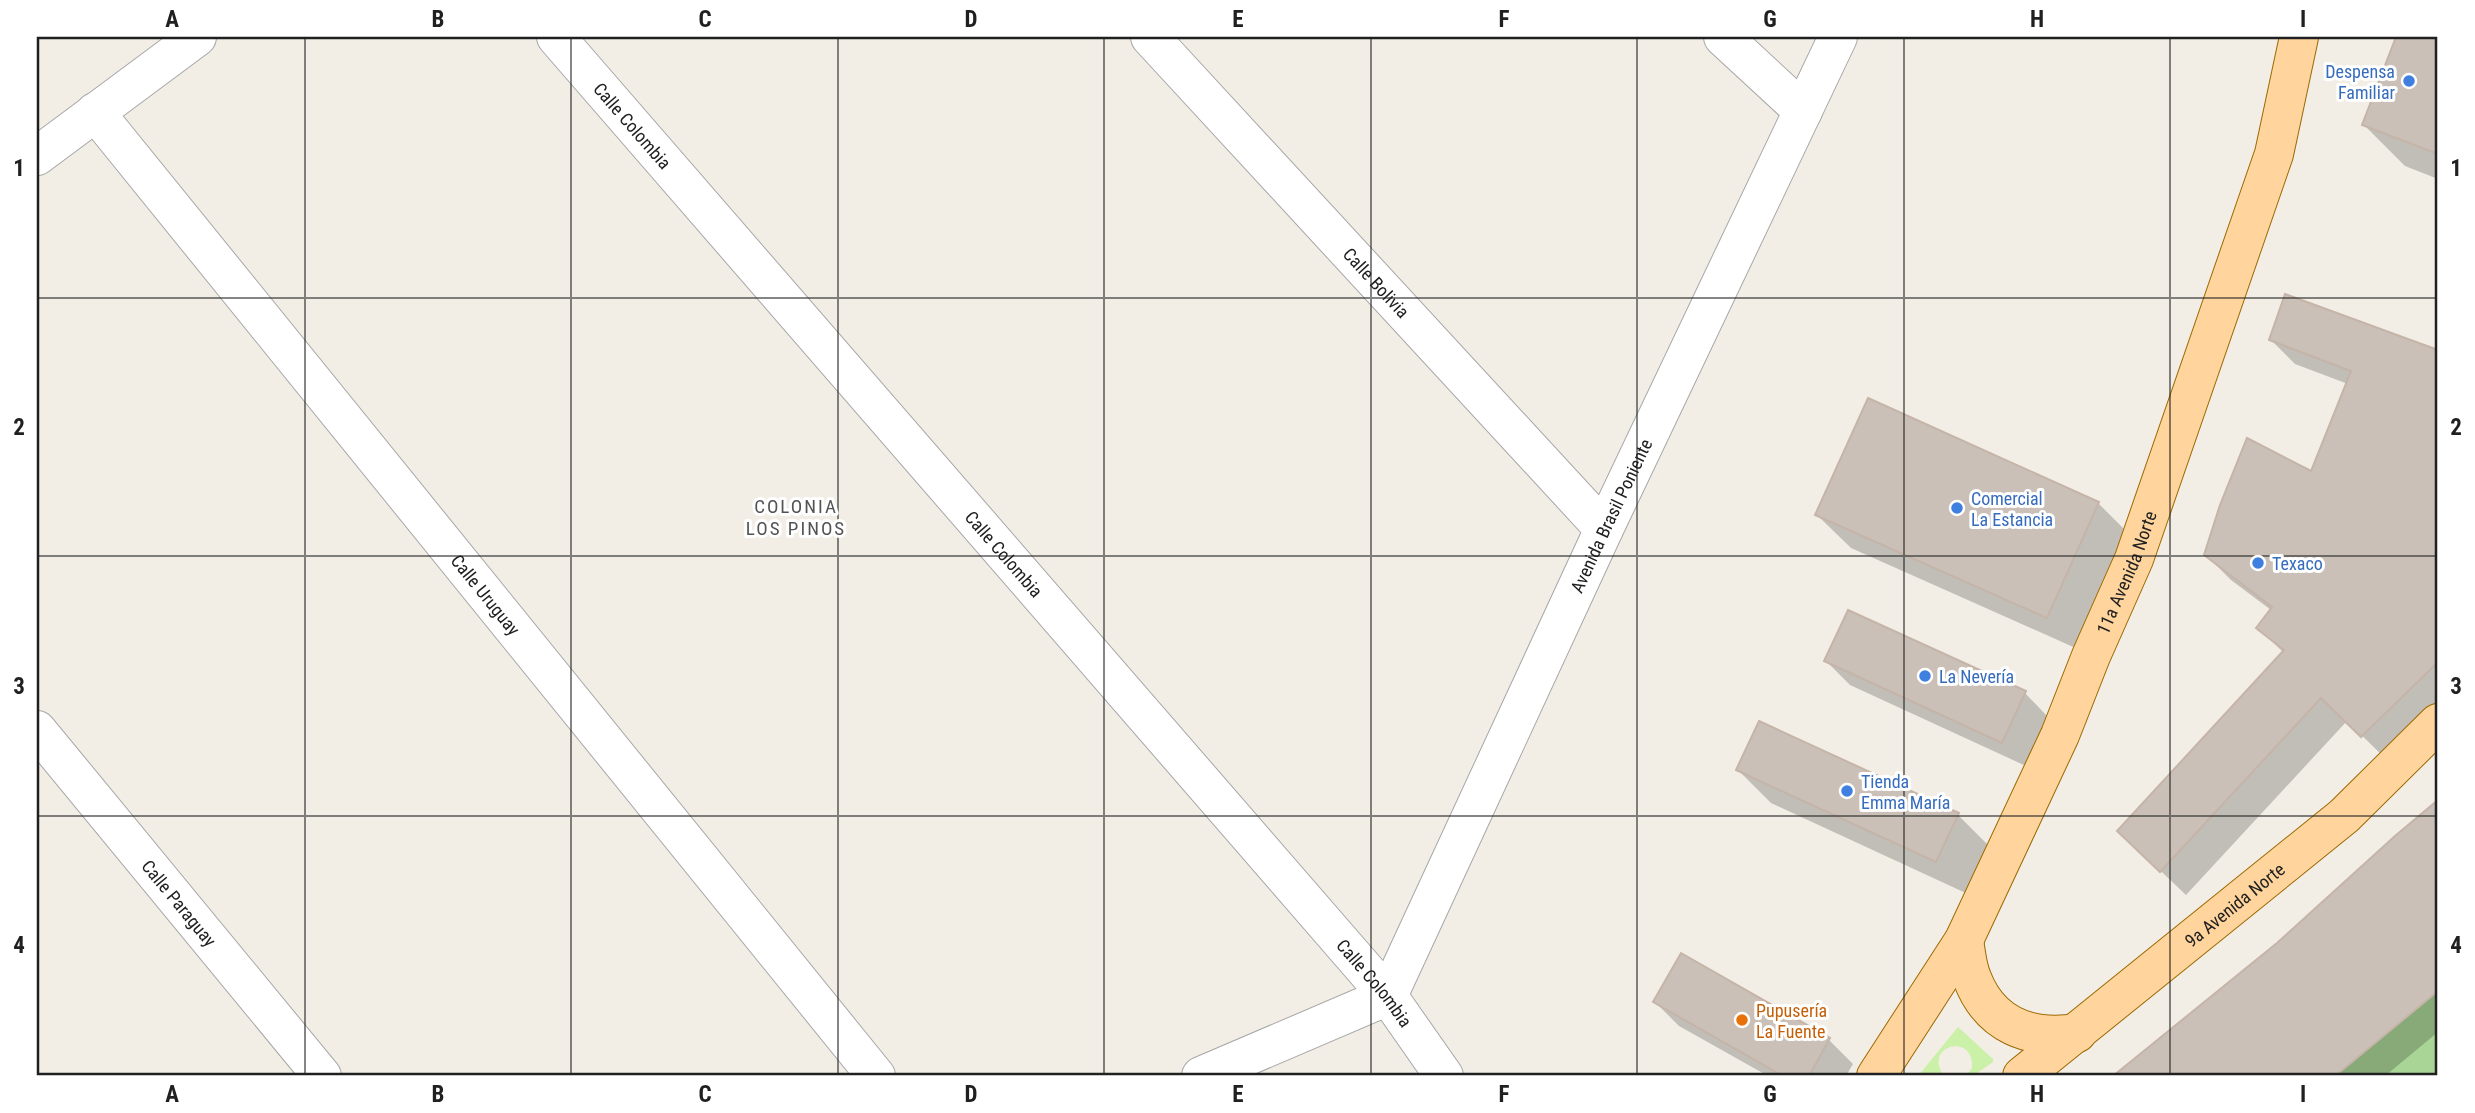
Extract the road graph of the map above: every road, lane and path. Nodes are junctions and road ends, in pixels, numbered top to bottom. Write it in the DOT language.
graph roads {
  1 [pos="197,37"];
  2 [pos="556,37"];
  3 [pos="1150,37"];
  4 [pos="1723,37"];
  5 [pos="1838,37"];
  6 [pos="2299,37"];
  7 [pos="1803,111"];
  8 [pos="95,112"];
  9 [pos="37,156"];
  10 [pos="1604,529"];
  11 [pos="2438,723"];
  12 [pos="37,730"];
  13 [pos="1964,940"];
  14 [pos="1388,996"];
  15 [pos="2077,1033"];
  16 [pos="322,1076"];
  17 [pos="876,1076"];
  18 [pos="1201,1076"];
  19 [pos="1444,1076"];
  20 [pos="1875,1076"];
  21 [pos="2022,1076"];
  1 -- 8 [label="street"];
  2 -- 14 [label="street, Calle Colombia"];
  3 -- 10 [label="street, Calle Bolivia"];
  4 -- 7 [label="street"];
  5 -- 7 [label="street, Avenida Brasil Poniente"];
  6 -- 13 [label="main road, 11a Avenida Norte"];
  7 -- 10 [label="street, Avenida Brasil Poniente"];
  8 -- 9 [label="street"];
  8 -- 17 [label="street, Calle Uruguay"];
  10 -- 14 [label="street, Avenida Brasil Poniente"];
  11 -- 15 [label="main road, 9a Avenida Norte"];
  12 -- 16 [label="street, Calle Paraguay"];
  13 -- 15 [label="main road"];
  13 -- 20 [label="main road, 11a Avenida Norte"];
  14 -- 18 [label="street"];
  14 -- 19 [label="street, Calle Colombia"];
  15 -- 21 [label="main road, 9a Avenida Norte"];
}
